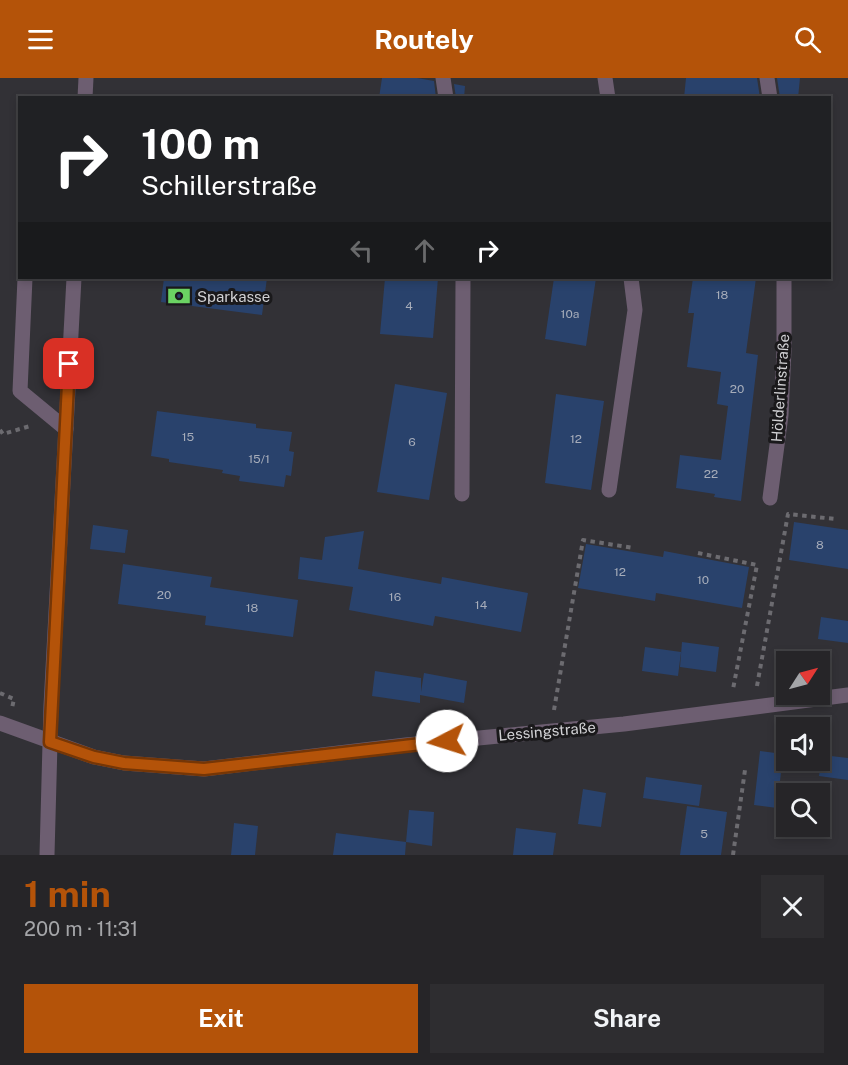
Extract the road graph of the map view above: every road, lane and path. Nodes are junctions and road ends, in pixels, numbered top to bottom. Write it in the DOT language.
graph roads {
  1 [pos="86,78"];
  2 [pos="443,78"];
  3 [pos="605,78"];
  4 [pos="767,78"];
  5 [pos="85,96"];
  6 [pos="446,96"];
  7 [pos="608,96"];
  8 [pos="770,96"];
  9 [pos="25,279"];
  10 [pos="74,279"];
  11 [pos="463,279"];
  12 [pos="631,279"];
  13 [pos="784,279"];
  14 [pos="48,414"];
  15 [pos="66,429"];
  16 [pos="0,430"];
  17 [pos="609,490"];
  18 [pos="462,494"];
  19 [pos="770,498"];
  20 [pos="835,519"];
  21 [pos="633,548"];
  22 [pos="698,553"];
  23 [pos="848,695"];
  24 [pos="753,707"];
  25 [pos="729,711"];
  26 [pos="0,723"];
  27 [pos="550,731"];
  28 [pos="50,742"];
  29 [pos="745,770"];
  30 [pos="46,855"];
  31 [pos="733,855"];
  1 -- 5 [label="street"];
  2 -- 6 [label="street"];
  3 -- 7 [label="street"];
  4 -- 8 [label="street"];
  9 -- 14 [label="street"];
  10 -- 15 [label="street"];
  11 -- 18 [label="street"];
  12 -- 17 [label="street"];
  13 -- 19 [label="street, Hölderlinstraße"];
  14 -- 15 [label="street"];
  14 -- 16 [label="path"];
  15 -- 28 [label="street"];
  20 -- 24 [label="path"];
  21 -- 27 [label="path"];
  22 -- 25 [label="path"];
  23 -- 24 [label="street, Lessingstraße"];
  24 -- 25 [label="street, Lessingstraße"];
  25 -- 27 [label="street, Lessingstraße"];
  26 -- 28 [label="street, Lessingstraße"];
  27 -- 28 [label="street, Lessingstraße"];
  28 -- 30 [label="street"];
  29 -- 31 [label="path"];
}
